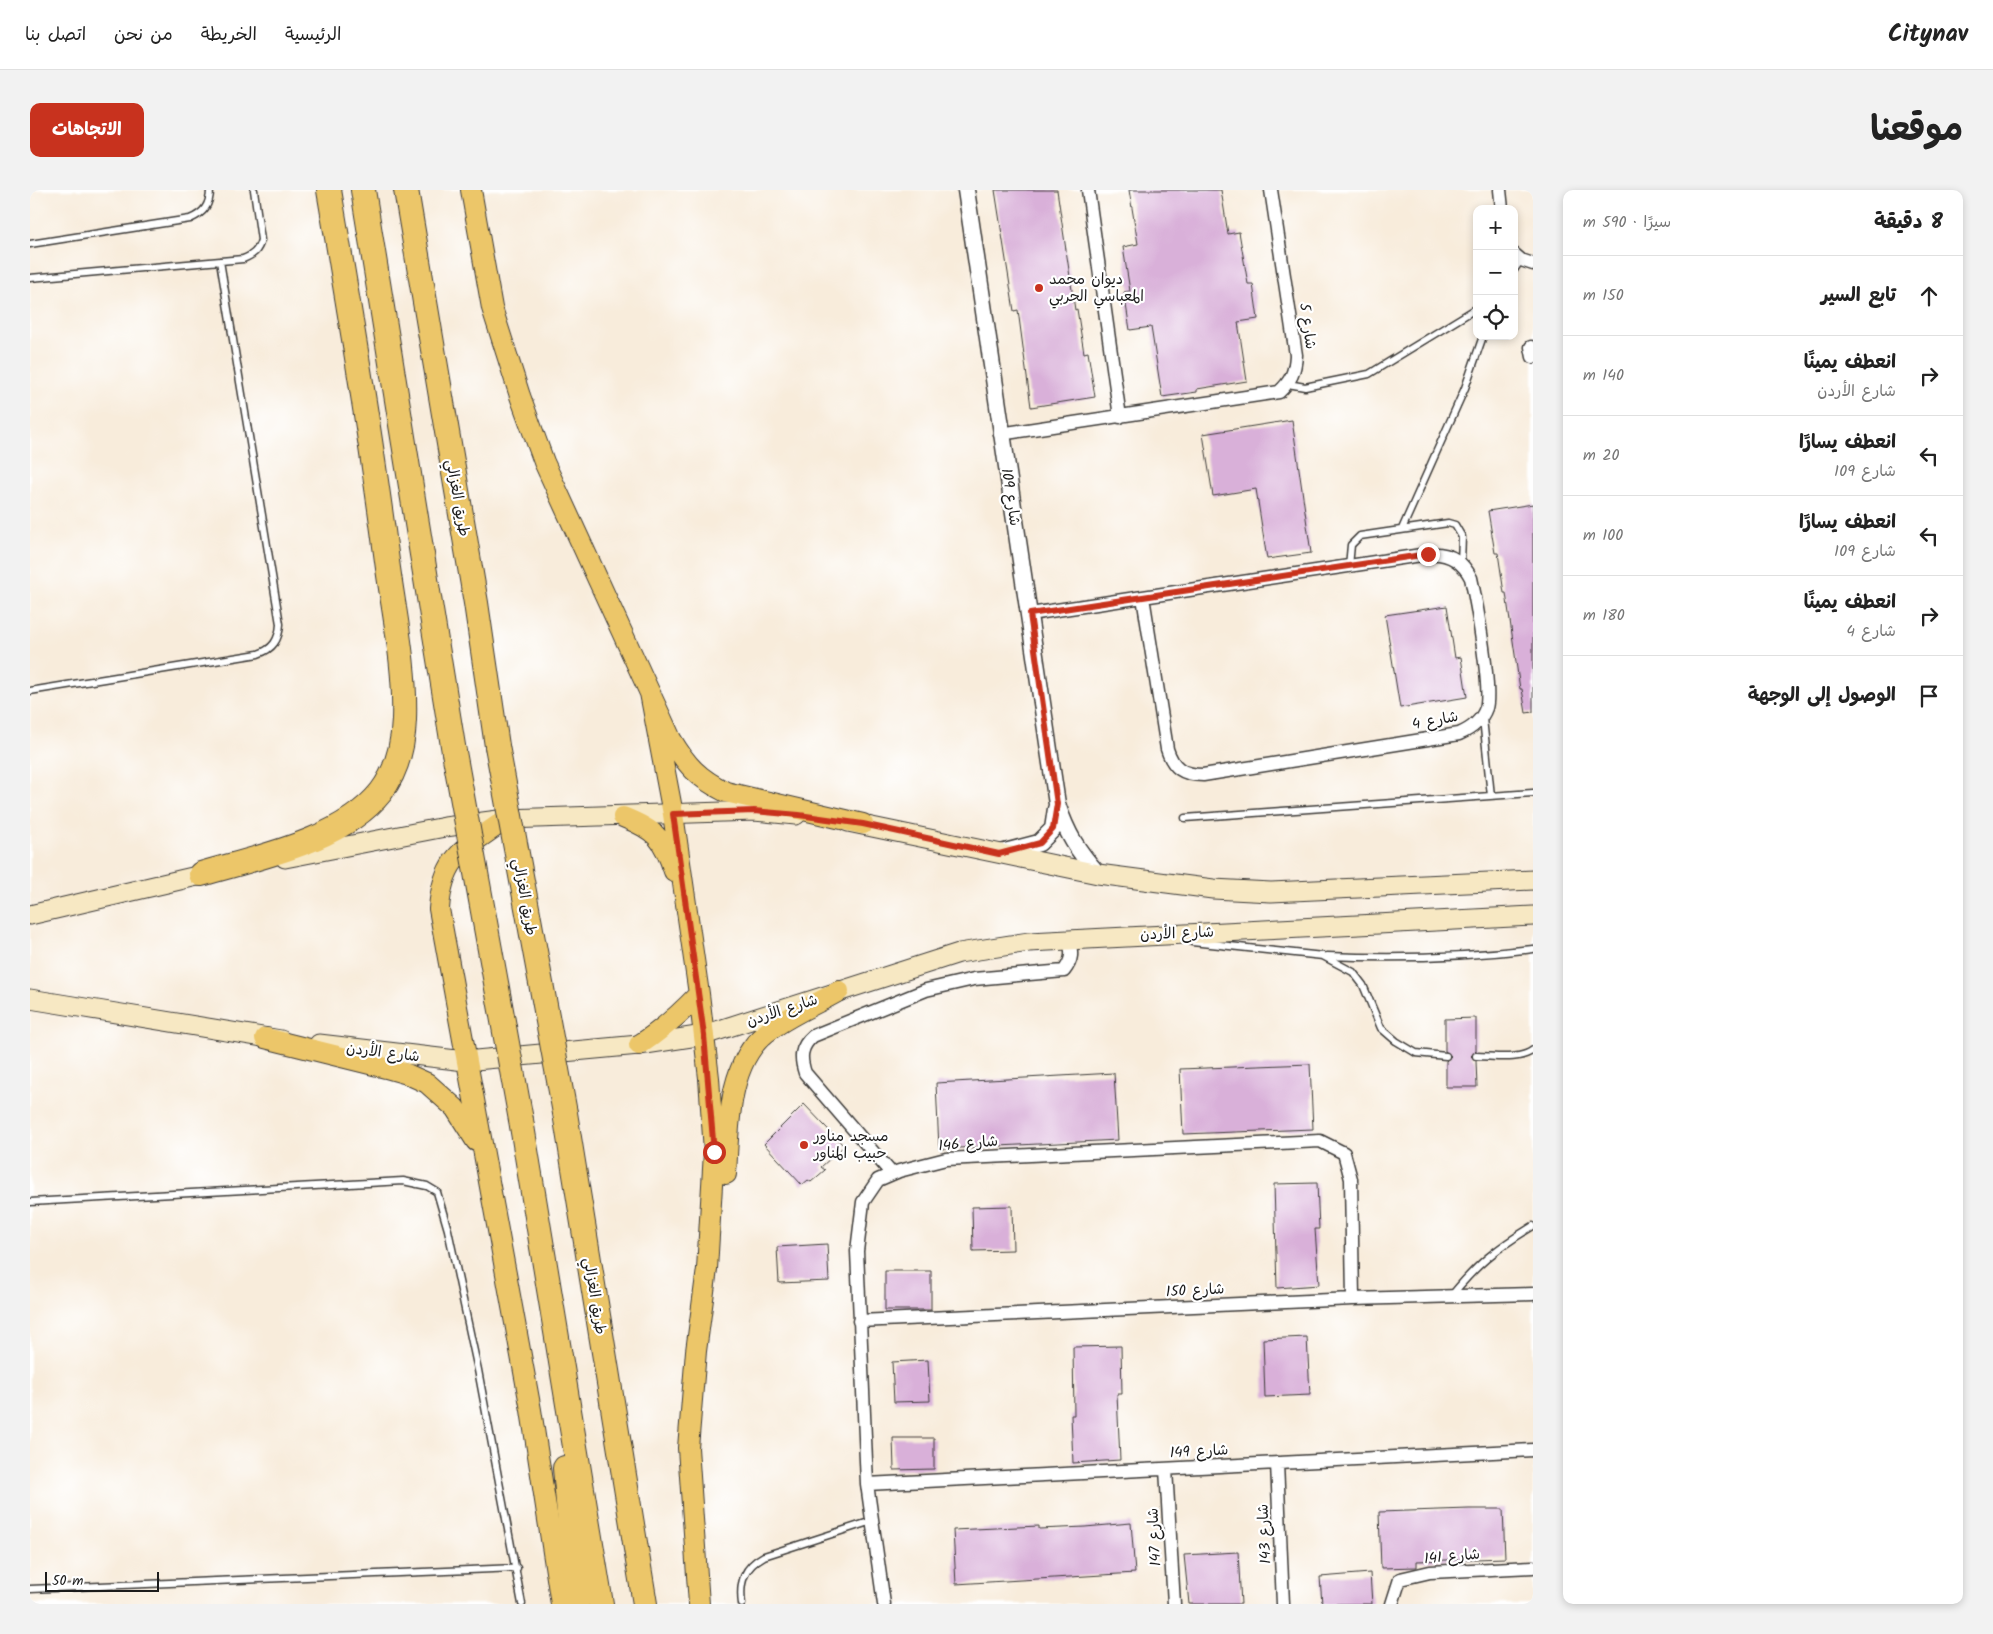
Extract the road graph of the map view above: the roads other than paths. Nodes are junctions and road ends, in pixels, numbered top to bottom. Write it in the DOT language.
graph roads {
  1 [pos="210,190"];
  2 [pos="254,190"];
  3 [pos="329,190"];
  4 [pos="363,190"];
  5 [pos="406,190"];
  6 [pos="470,190"];
  7 [pos="966,190"];
  8 [pos="1088,190"];
  9 [pos="1271,190"];
  10 [pos="1500,190"];
  11 [pos="1502,205"];
  12 [pos="30,244"];
  13 [pos="220,261"];
  14 [pos="30,278"];
  15 [pos="1473,310"];
  16 [pos="1482,340"];
  17 [pos="1288,384"];
  18 [pos="1120,417"];
  19 [pos="1000,434"];
  20 [pos="1402,529"];
  21 [pos="1461,563"];
  22 [pos="1349,566"];
  23 [pos="1143,597"];
  24 [pos="1030,614"];
  25 [pos="30,691"];
  26 [pos="650,693"];
  27 [pos="1482,716"];
  28 [pos="1533,793"];
  29 [pos="1492,796"];
  30 [pos="1057,804"];
  31 [pos="673,814"];
  32 [pos="624,817"];
  33 [pos="1185,818"];
  34 [pos="506,820"];
  35 [pos="863,824"];
  36 [pos="999,854"];
  37 [pos="201,874"];
  38 [pos="1098,874"];
  39 [pos="1533,880"];
  40 [pos="686,906"];
  41 [pos="30,915"];
  42 [pos="1533,916"];
  43 [pos="1132,935"];
  44 [pos="1069,939"];
  45 [pos="1533,949"];
  46 [pos="1323,956"];
  47 [pos="839,991"];
  48 [pos="699,994"];
  49 [pos="30,999"];
  50 [pos="704,1035"];
  51 [pos="265,1038"];
  52 [pos="638,1044"];
  53 [pos="1533,1050"];
  54 [pos="1446,1056"];
  55 [pos="1476,1056"];
  56 [pos="465,1061"];
  57 [pos="892,1174"];
  58 [pos="488,1178"];
  59 [pos="30,1202"];
  60 [pos="1533,1226"];
  61 [pos="707,1268"];
  62 [pos="547,1272"];
  63 [pos="1533,1294"];
  64 [pos="1451,1296"];
  65 [pos="1353,1299"];
  66 [pos="859,1322"];
  67 [pos="1533,1450"];
  68 [pos="1276,1463"];
  69 [pos="1166,1469"];
  70 [pos="867,1484"];
  71 [pos="872,1521"];
  72 [pos="1533,1567"];
  73 [pos="517,1568"];
  74 [pos="30,1589"];
  75 [pos="522,1604"];
  76 [pos="561,1604"];
  77 [pos="577,1604"];
  78 [pos="601,1604"];
  79 [pos="645,1604"];
  80 [pos="699,1604"];
  81 [pos="742,1604"];
  82 [pos="884,1604"];
  83 [pos="1174,1604"];
  84 [pos="1283,1604"];
  85 [pos="1392,1604"];
  1 -- 12 [label="lane"];
  2 -- 13 [label="lane"];
  3 -- 37 [label="highway"];
  4 -- 62 [label="highway, bridge"];
  5 -- 79 [label="highway, طريق الغزالي, bridge"];
  6 -- 26 [label="main road"];
  7 -- 19 [label="street, شارع 109"];
  8 -- 18 [label="street"];
  9 -- 17 [label="street, شارع 5"];
  10 -- 11 [label="street"];
  13 -- 14 [label="lane"];
  13 -- 25 [label="lane"];
  15 -- 17 [label="lane"];
  16 -- 20 [label="lane"];
  17 -- 18 [label="street"];
  18 -- 19 [label="street"];
  19 -- 24 [label="street, شارع 109"];
  20 -- 21 [label="lane"];
  20 -- 22 [label="lane"];
  21 -- 22 [label="street"];
  21 -- 27 [label="street"];
  22 -- 23 [label="street"];
  23 -- 24 [label="street"];
  23 -- 27 [label="street, شارع 4"];
  24 -- 30 [label="street, شارع 109"];
  26 -- 31 [label="main road"];
  26 -- 35 [label="main road"];
  27 -- 29 [label="lane"];
  28 -- 29 [label="lane"];
  29 -- 33 [label="lane"];
  30 -- 36 [label="street, شارع 109"];
  30 -- 38 [label="street, شارع 109"];
  31 -- 32 [label="main road"];
  31 -- 35 [label="main road"];
  31 -- 40 [label="main road"];
  32 -- 34 [label="main road"];
  32 -- 40 [label="main road"];
  34 -- 37 [label="main road"];
  34 -- 56 [label="main road"];
  35 -- 36 [label="main road"];
  36 -- 38 [label="main road"];
  37 -- 41 [label="main road"];
  38 -- 39 [label="main road"];
  40 -- 48 [label="main road"];
  42 -- 43 [label="main road, شارع الأردن"];
  43 -- 44 [label="main road, شارع الأردن"];
  43 -- 46 [label="lane"];
  44 -- 47 [label="main road, شارع الأردن"];
  44 -- 57 [label="street"];
  45 -- 46 [label="lane"];
  46 -- 54 [label="lane"];
  47 -- 50 [label="main road, شارع الأردن"];
  47 -- 61 [label="main road"];
  48 -- 50 [label="main road"];
  48 -- 52 [label="main road"];
  49 -- 51 [label="main road, شارع الأردن"];
  50 -- 52 [label="main road, شارع الأردن"];
  50 -- 61 [label="main road"];
  51 -- 56 [label="main road, شارع الأردن"];
  51 -- 58 [label="main road"];
  52 -- 56 [label="main road, شارع الأردن"];
  53 -- 55 [label="lane"];
  56 -- 58 [label="main road"];
  57 -- 65 [label="street, شارع 146"];
  57 -- 66 [label="street, شارع 146"];
  58 -- 76 [label="main road"];
  59 -- 73 [label="lane"];
  60 -- 64 [label="lane"];
  61 -- 80 [label="main road"];
  62 -- 77 [label="highway"];
  62 -- 78 [label="highway"];
  63 -- 64 [label="street, شارع 150"];
  64 -- 65 [label="street, شارع 150"];
  65 -- 66 [label="street, شارع 150"];
  66 -- 70 [label="street, شارع 146"];
  67 -- 68 [label="street, شارع 149"];
  68 -- 69 [label="street, شارع 149"];
  68 -- 84 [label="street, شارع 143"];
  69 -- 70 [label="street, شارع 149"];
  69 -- 83 [label="street, شارع 147"];
  70 -- 71 [label="street, شارع 146"];
  71 -- 81 [label="lane"];
  71 -- 82 [label="street, شارع 146"];
  72 -- 85 [label="street, شارع 141"];
  73 -- 74 [label="lane"];
  73 -- 75 [label="lane"];
}
